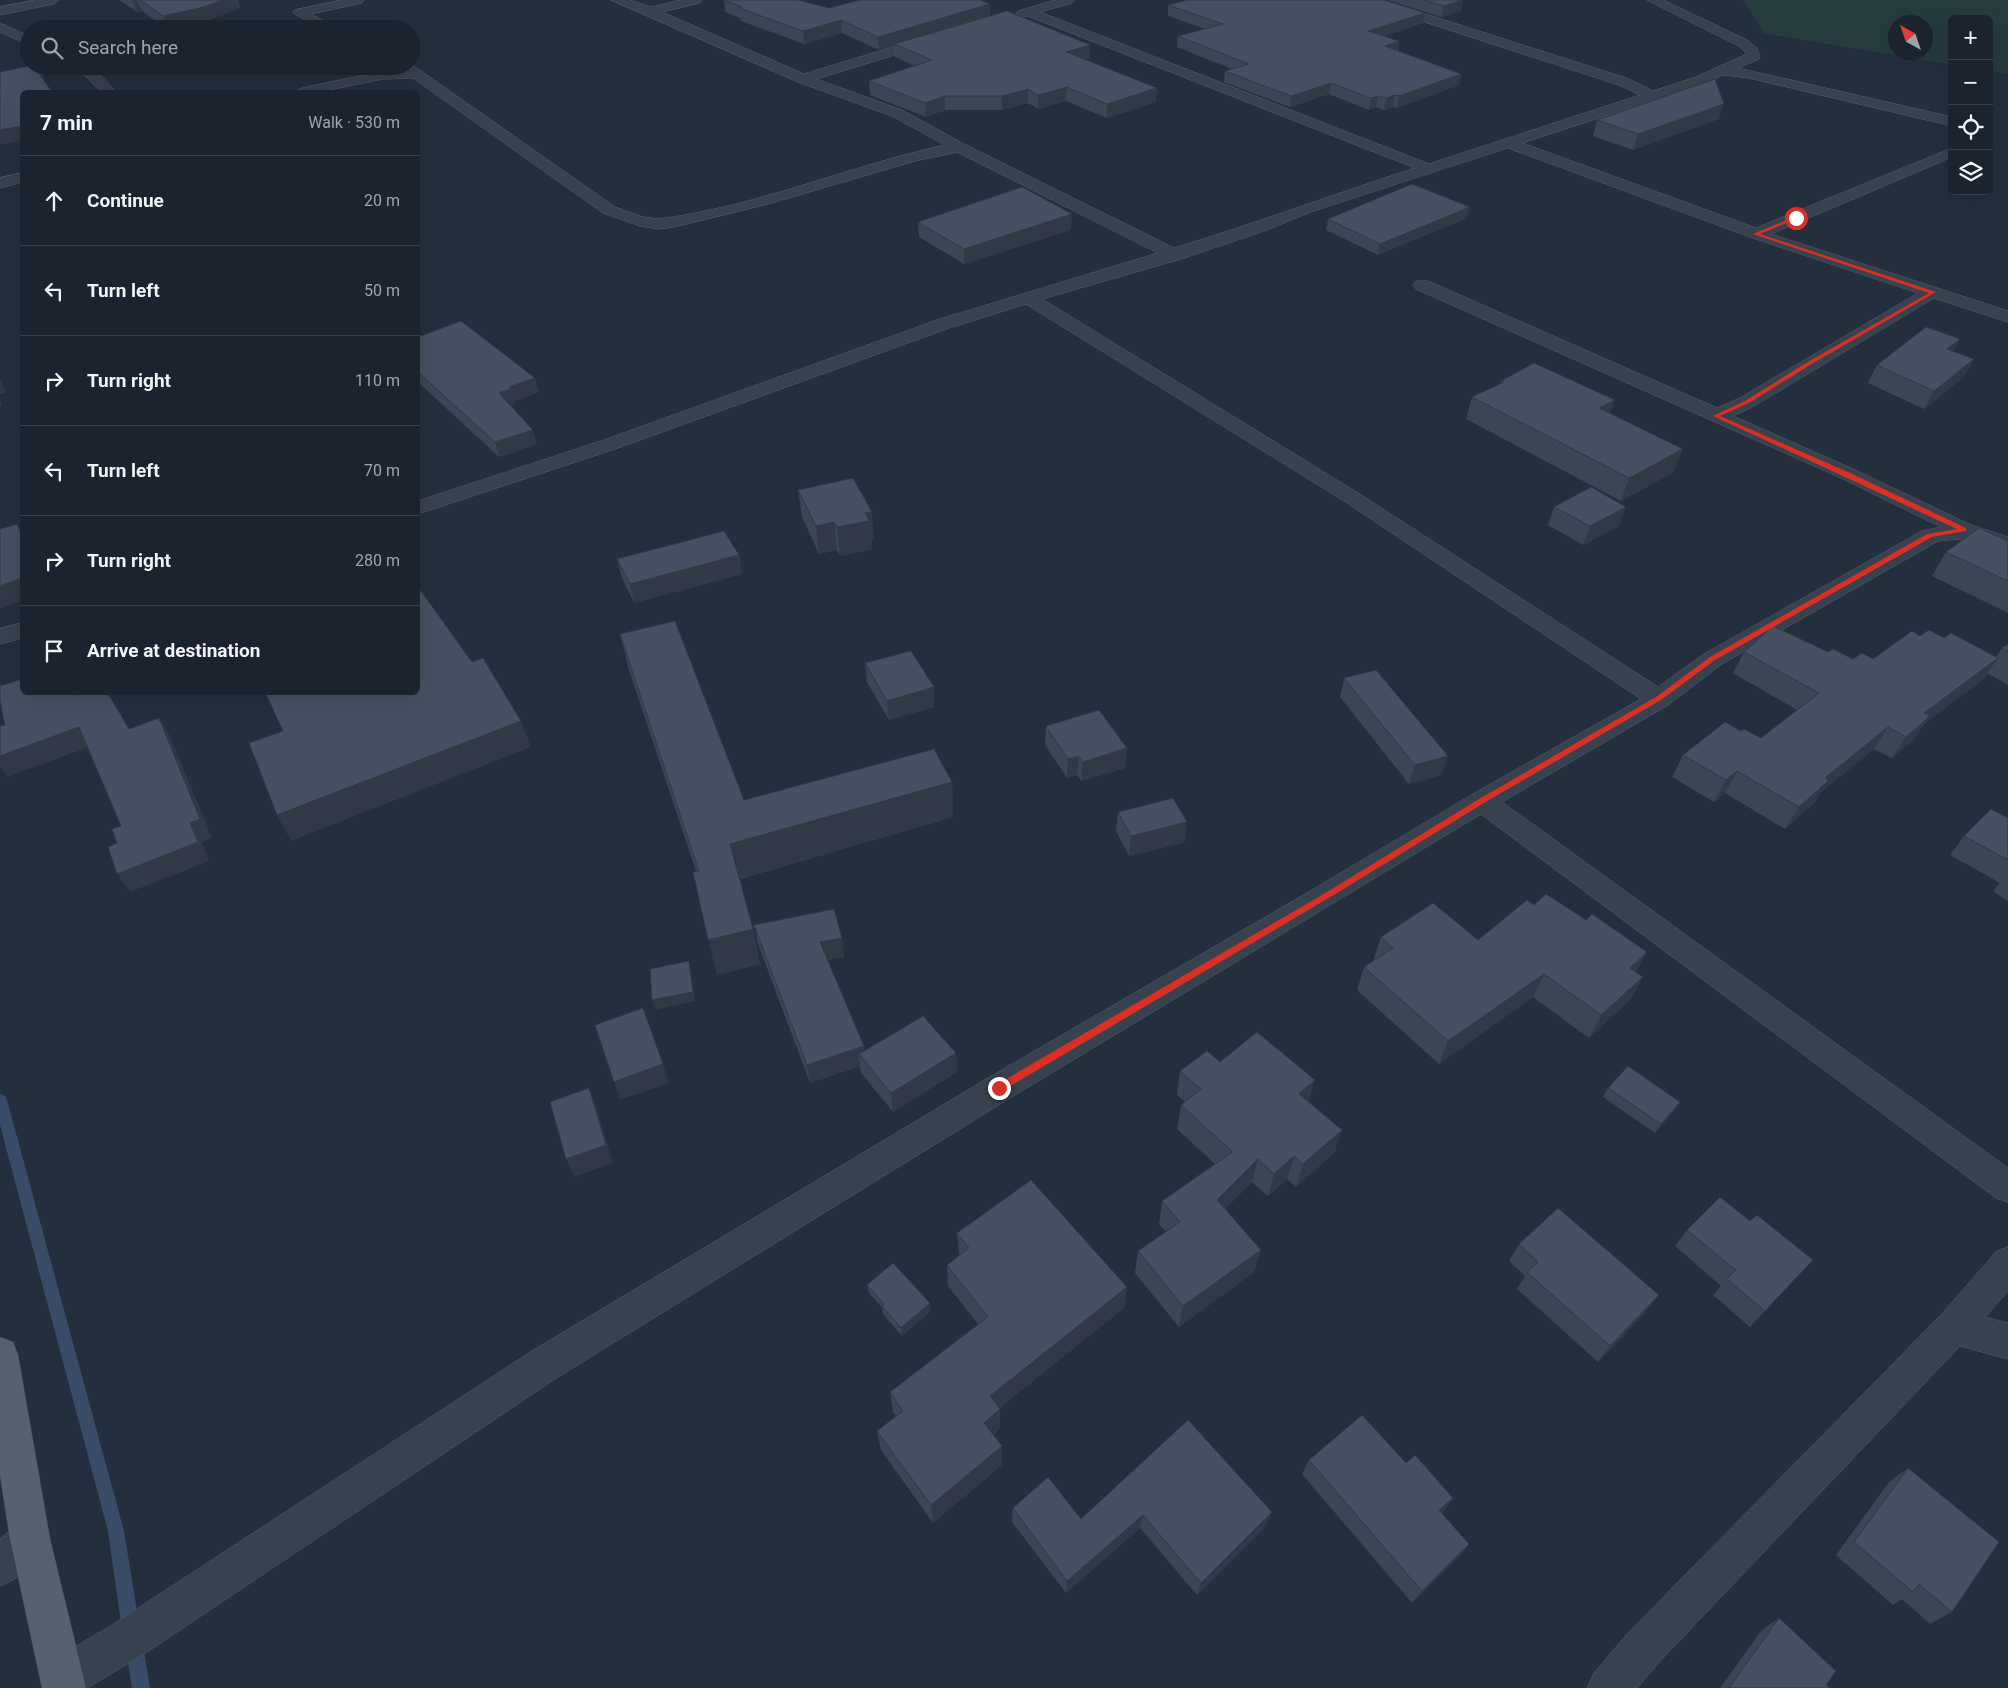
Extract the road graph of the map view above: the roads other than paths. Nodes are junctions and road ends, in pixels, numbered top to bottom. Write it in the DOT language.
graph roads {
  1 [pos="53,0"];
  2 [pos="358,0"];
  3 [pos="617,0"];
  4 [pos="695,0"];
  5 [pos="1068,0"];
  6 [pos="1370,0"];
  7 [pos="1404,0"];
  8 [pos="1653,0"];
  9 [pos="1388,5"];
  10 [pos="0,11"];
  11 [pos="650,11"];
  12 [pos="1028,12"];
  13 [pos="1009,17"];
  14 [pos="314,20"];
  15 [pos="0,28"];
  16 [pos="944,36"];
  17 [pos="20,37"];
  18 [pos="1721,71"];
  19 [pos="22,75"];
  20 [pos="92,75"];
  21 [pos="383,75"];
  22 [pos="417,75"];
  23 [pos="803,79"];
  24 [pos="0,80"];
  25 [pos="106,90"];
  26 [pos="312,90"];
  27 [pos="1652,96"];
  28 [pos="1948,121"];
  29 [pos="1509,143"];
  30 [pos="960,148"];
  31 [pos="1948,154"];
  32 [pos="1427,168"];
  33 [pos="20,178"];
  34 [pos="0,183"];
  35 [pos="1756,234"];
  36 [pos="1175,255"];
  37 [pos="1422,285"];
  38 [pos="1933,292"];
  39 [pos="1029,298"];
  40 [pos="2008,317"];
  41 [pos="1716,416"];
  42 [pos="420,503"];
  43 [pos="1963,529"];
  44 [pos="2008,545"];
  45 [pos="20,631"];
  46 [pos="0,637"];
  47 [pos="1659,699"];
  48 [pos="1482,801"];
  49 [pos="2008,1187"];
  50 [pos="2008,1264"];
  51 [pos="1954,1327"];
  52 [pos="2008,1341"];
  53 [pos="0,1355"];
  54 [pos="30,1539"];
  55 [pos="0,1566"];
  56 [pos="63,1683"];
  57 [pos="1609,1688"];
  1 -- 10 [label="street"];
  2 -- 14 [label="street"];
  3 -- 11 [label="street"];
  4 -- 11 [label="street"];
  5 -- 12 [label="street"];
  6 -- 9 [label="street"];
  7 -- 9 [label="street"];
  8 -- 18 [label="street"];
  9 -- 27 [label="street"];
  11 -- 23 [label="street"];
  12 -- 13 [label="street"];
  12 -- 32 [label="street"];
  15 -- 17 [label="street"];
  16 -- 23 [label="street"];
  18 -- 27 [label="street"];
  18 -- 28 [label="street"];
  19 -- 24 [label="street"];
  20 -- 25 [label="street"];
  21 -- 26 [label="street"];
  22 -- 30 [label="street"];
  23 -- 30 [label="street"];
  27 -- 29 [label="street"];
  29 -- 32 [label="street"];
  29 -- 35 [label="street"];
  30 -- 36 [label="street"];
  31 -- 35 [label="street"];
  32 -- 36 [label="street"];
  33 -- 34 [label="street"];
  35 -- 38 [label="street"];
  36 -- 39 [label="street"];
  37 -- 41 [label="street"];
  38 -- 40 [label="street"];
  38 -- 41 [label="street"];
  39 -- 42 [label="street"];
  39 -- 47 [label="street"];
  41 -- 43 [label="street"];
  43 -- 44 [label="street"];
  43 -- 47 [label="street"];
  45 -- 46 [label="street"];
  47 -- 48 [label="street"];
  48 -- 49 [label="street"];
  48 -- 56 [label="street"];
  50 -- 51 [label="street"];
  51 -- 52 [label="street"];
  51 -- 57 [label="street"];
  53 -- 54 [label="main road"];
  54 -- 55 [label="street"];
  54 -- 56 [label="main road"];
}
